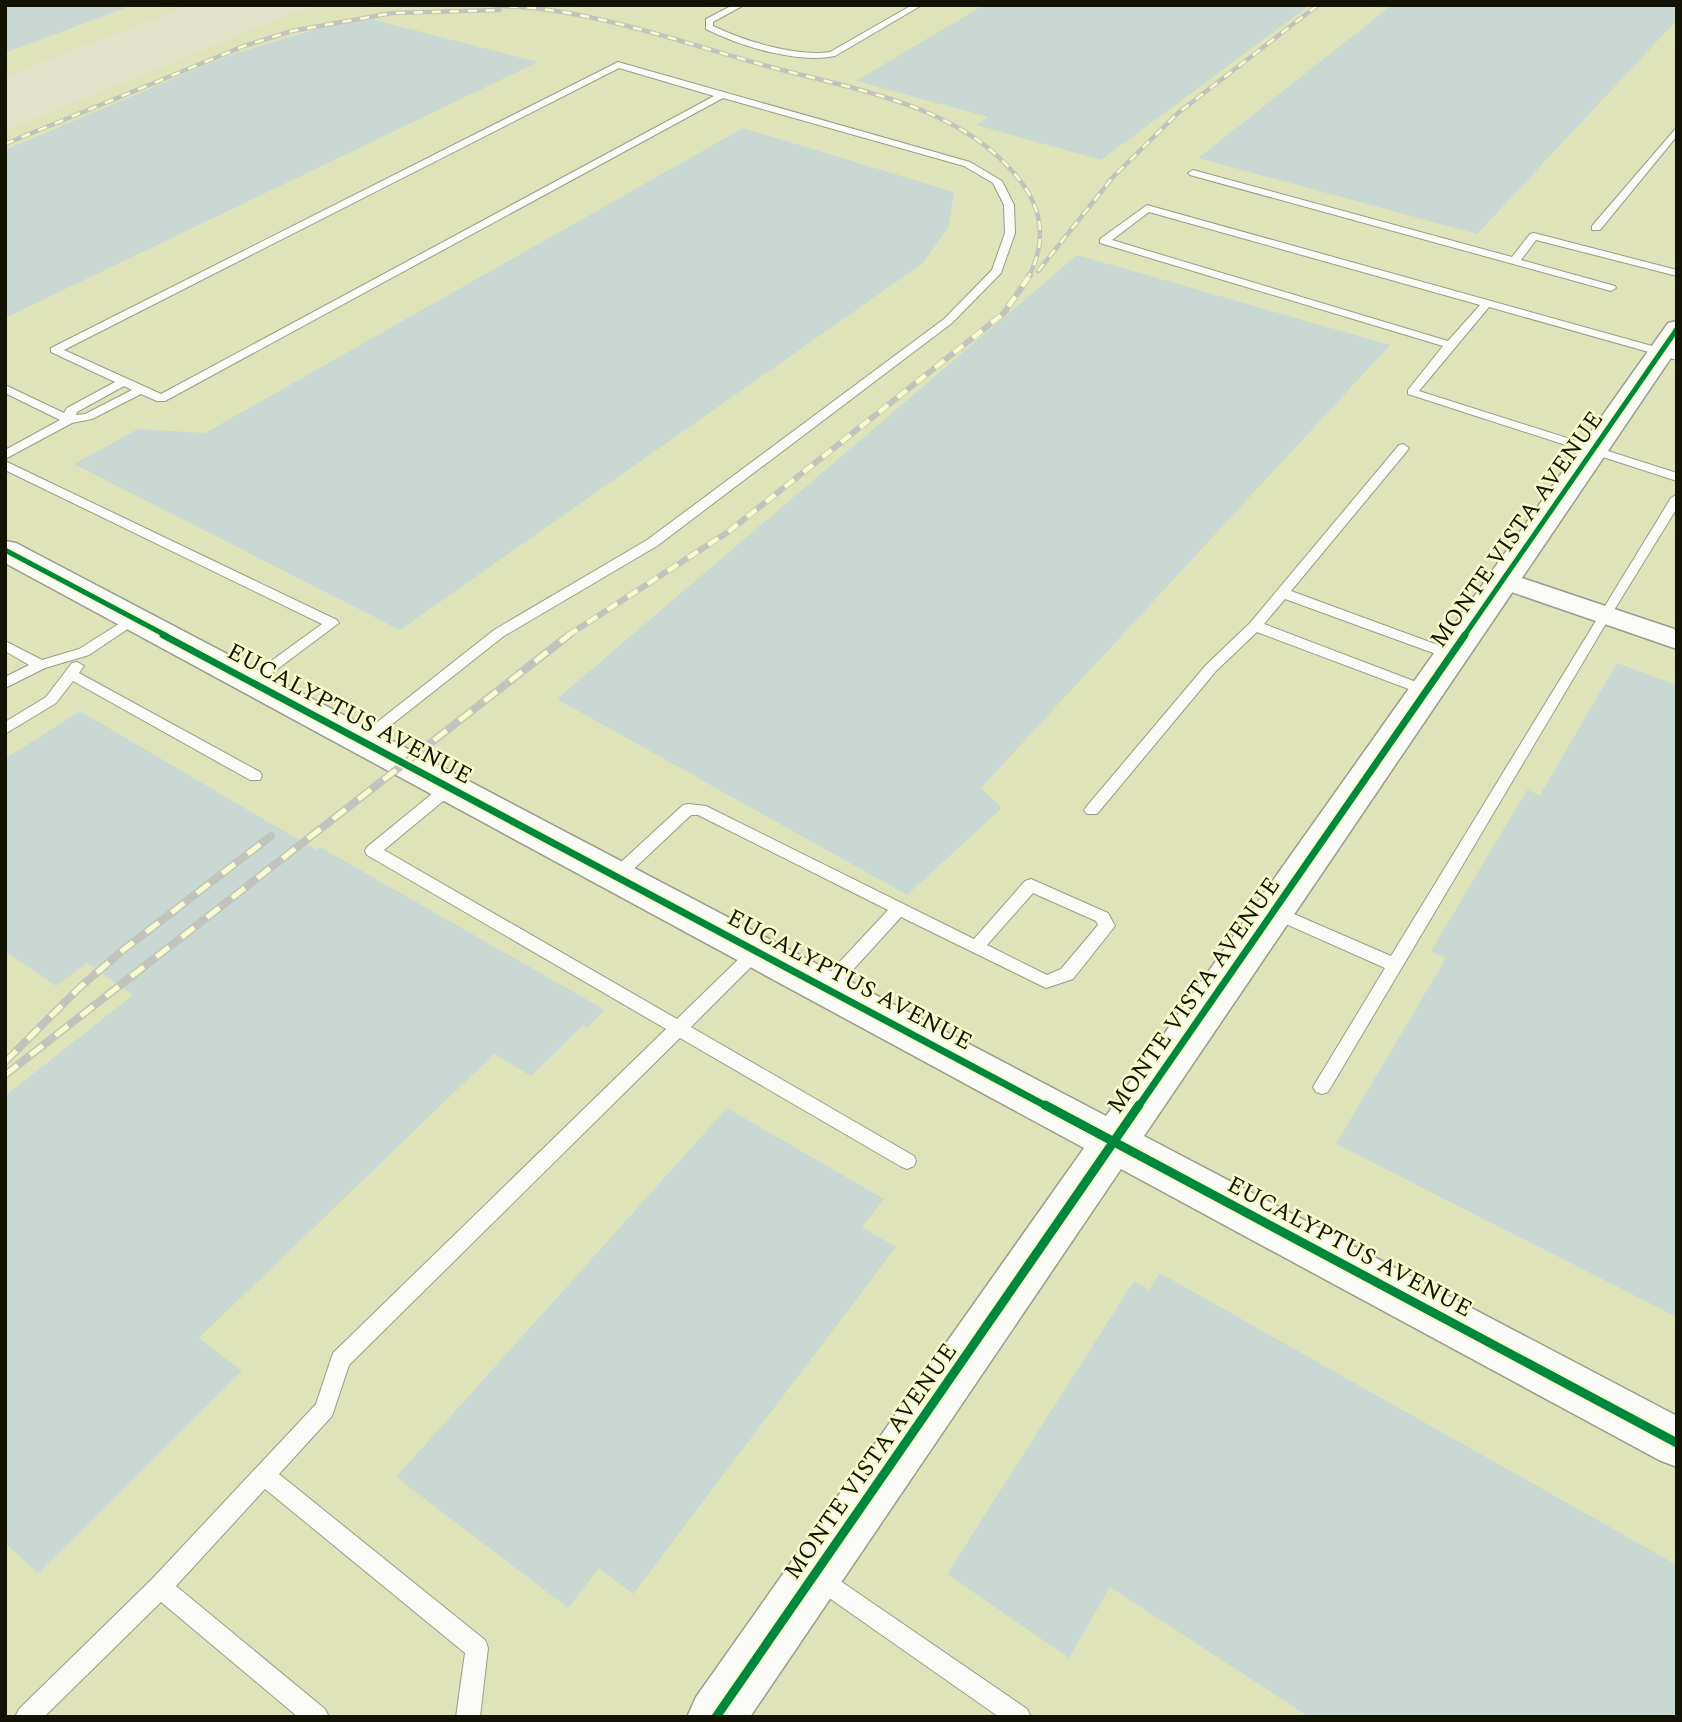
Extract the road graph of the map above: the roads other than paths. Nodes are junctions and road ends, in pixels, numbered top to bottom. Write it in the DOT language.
graph roads {
  1 [pos="740,5"];
  2 [pos="918,5"];
  3 [pos="722,95"];
  4 [pos="1677,130"];
  5 [pos="1193,173"];
  6 [pos="1596,228"];
  7 [pos="1514,261"];
  8 [pos="1677,273"];
  9 [pos="1611,288"];
  10 [pos="1487,303"];
  11 [pos="1451,345"];
  12 [pos="1671,346"];
  13 [pos="124,382"];
  14 [pos="5,388"];
  15 [pos="141,390"];
  16 [pos="69,420"];
  17 [pos="1403,448"];
  18 [pos="1593,451"];
  19 [pos="5,455"];
  20 [pos="5,465"];
  21 [pos="1677,477"];
  22 [pos="1677,498"];
  23 [pos="5,550"];
  24 [pos="1504,580"];
  25 [pos="1283,593"];
  26 [pos="1604,615"];
  27 [pos="133,619"];
  28 [pos="1255,626"];
  29 [pos="1677,640"];
  30 [pos="5,645"];
  31 [pos="85,652"];
  32 [pos="1452,654"];
  33 [pos="40,666"];
  34 [pos="72,675"];
  35 [pos="251,682"];
  36 [pos="5,683"];
  37 [pos="1427,691"];
  38 [pos="5,729"];
  39 [pos="362,741"];
  40 [pos="255,776"];
  41 [pos="449,788"];
  42 [pos="1092,810"];
  43 [pos="616,876"];
  44 [pos="898,908"];
  45 [pos="1274,912"];
  46 [pos="976,947"];
  47 [pos="757,951"];
  48 [pos="1395,965"];
  49 [pos="827,989"];
  50 [pos="677,1030"];
  51 [pos="1322,1087"];
  52 [pos="1114,1142"];
  53 [pos="907,1161"];
  54 [pos="1677,1443"];
  55 [pos="265,1476"];
  56 [pos="815,1575"];
  57 [pos="160,1587"];
  58 [pos="27,1717"];
  59 [pos="317,1717"];
  60 [pos="468,1717"];
  61 [pos="716,1717"];
  62 [pos="1019,1717"];
  1 -- 2 [label="lane"];
  3 -- 13 [label="lane"];
  3 -- 15 [label="lane"];
  3 -- 39 [label="lane"];
  4 -- 6 [label="lane"];
  5 -- 7 [label="lane"];
  7 -- 8 [label="lane"];
  7 -- 9 [label="lane"];
  10 -- 11 [label="lane"];
  10 -- 11 [label="lane"];
  10 -- 12 [label="lane"];
  11 -- 18 [label="lane"];
  12 -- 18 [label="street, MONTE VISTA AVENUE"];
  13 -- 15 [label="lane"];
  13 -- 16 [label="lane"];
  14 -- 16 [label="lane"];
  15 -- 16 [label="lane"];
  16 -- 19 [label="lane"];
  17 -- 25 [label="lane"];
  18 -- 21 [label="lane"];
  18 -- 24 [label="street, MONTE VISTA AVENUE"];
  20 -- 35 [label="lane"];
  22 -- 26 [label="lane"];
  23 -- 27 [label="street, EUCALYPTUS AVENUE"];
  24 -- 26 [label="street"];
  24 -- 32 [label="street, MONTE VISTA AVENUE"];
  25 -- 28 [label="lane"];
  25 -- 32 [label="lane"];
  26 -- 29 [label="street"];
  26 -- 48 [label="lane"];
  27 -- 31 [label="lane"];
  27 -- 35 [label="street, EUCALYPTUS AVENUE"];
  28 -- 37 [label="lane"];
  28 -- 42 [label="lane"];
  30 -- 33 [label="lane"];
  31 -- 33 [label="lane"];
  31 -- 34 [label="lane"];
  32 -- 37 [label="street, MONTE VISTA AVENUE"];
  33 -- 36 [label="lane"];
  34 -- 38 [label="lane"];
  34 -- 40 [label="lane"];
  35 -- 39 [label="street, EUCALYPTUS AVENUE"];
  37 -- 45 [label="street, MONTE VISTA AVENUE"];
  39 -- 41 [label="street, EUCALYPTUS AVENUE"];
  41 -- 43 [label="street, EUCALYPTUS AVENUE"];
  41 -- 50 [label="lane"];
  43 -- 44 [label="lane"];
  43 -- 47 [label="street, EUCALYPTUS AVENUE"];
  44 -- 46 [label="lane"];
  44 -- 49 [label="lane"];
  45 -- 48 [label="lane"];
  45 -- 52 [label="street, MONTE VISTA AVENUE"];
  46 -- 46 [label="lane"];
  47 -- 49 [label="street, EUCALYPTUS AVENUE"];
  47 -- 50 [label="lane"];
  48 -- 51 [label="lane"];
  49 -- 52 [label="street, EUCALYPTUS AVENUE"];
  50 -- 53 [label="lane"];
  50 -- 55 [label="lane"];
  52 -- 54 [label="street, EUCALYPTUS AVENUE"];
  52 -- 56 [label="street, MONTE VISTA AVENUE"];
  55 -- 57 [label="lane"];
  55 -- 60 [label="lane"];
  56 -- 61 [label="street, MONTE VISTA AVENUE"];
  56 -- 62 [label="lane"];
  57 -- 58 [label="lane"];
  57 -- 59 [label="lane"];
}
